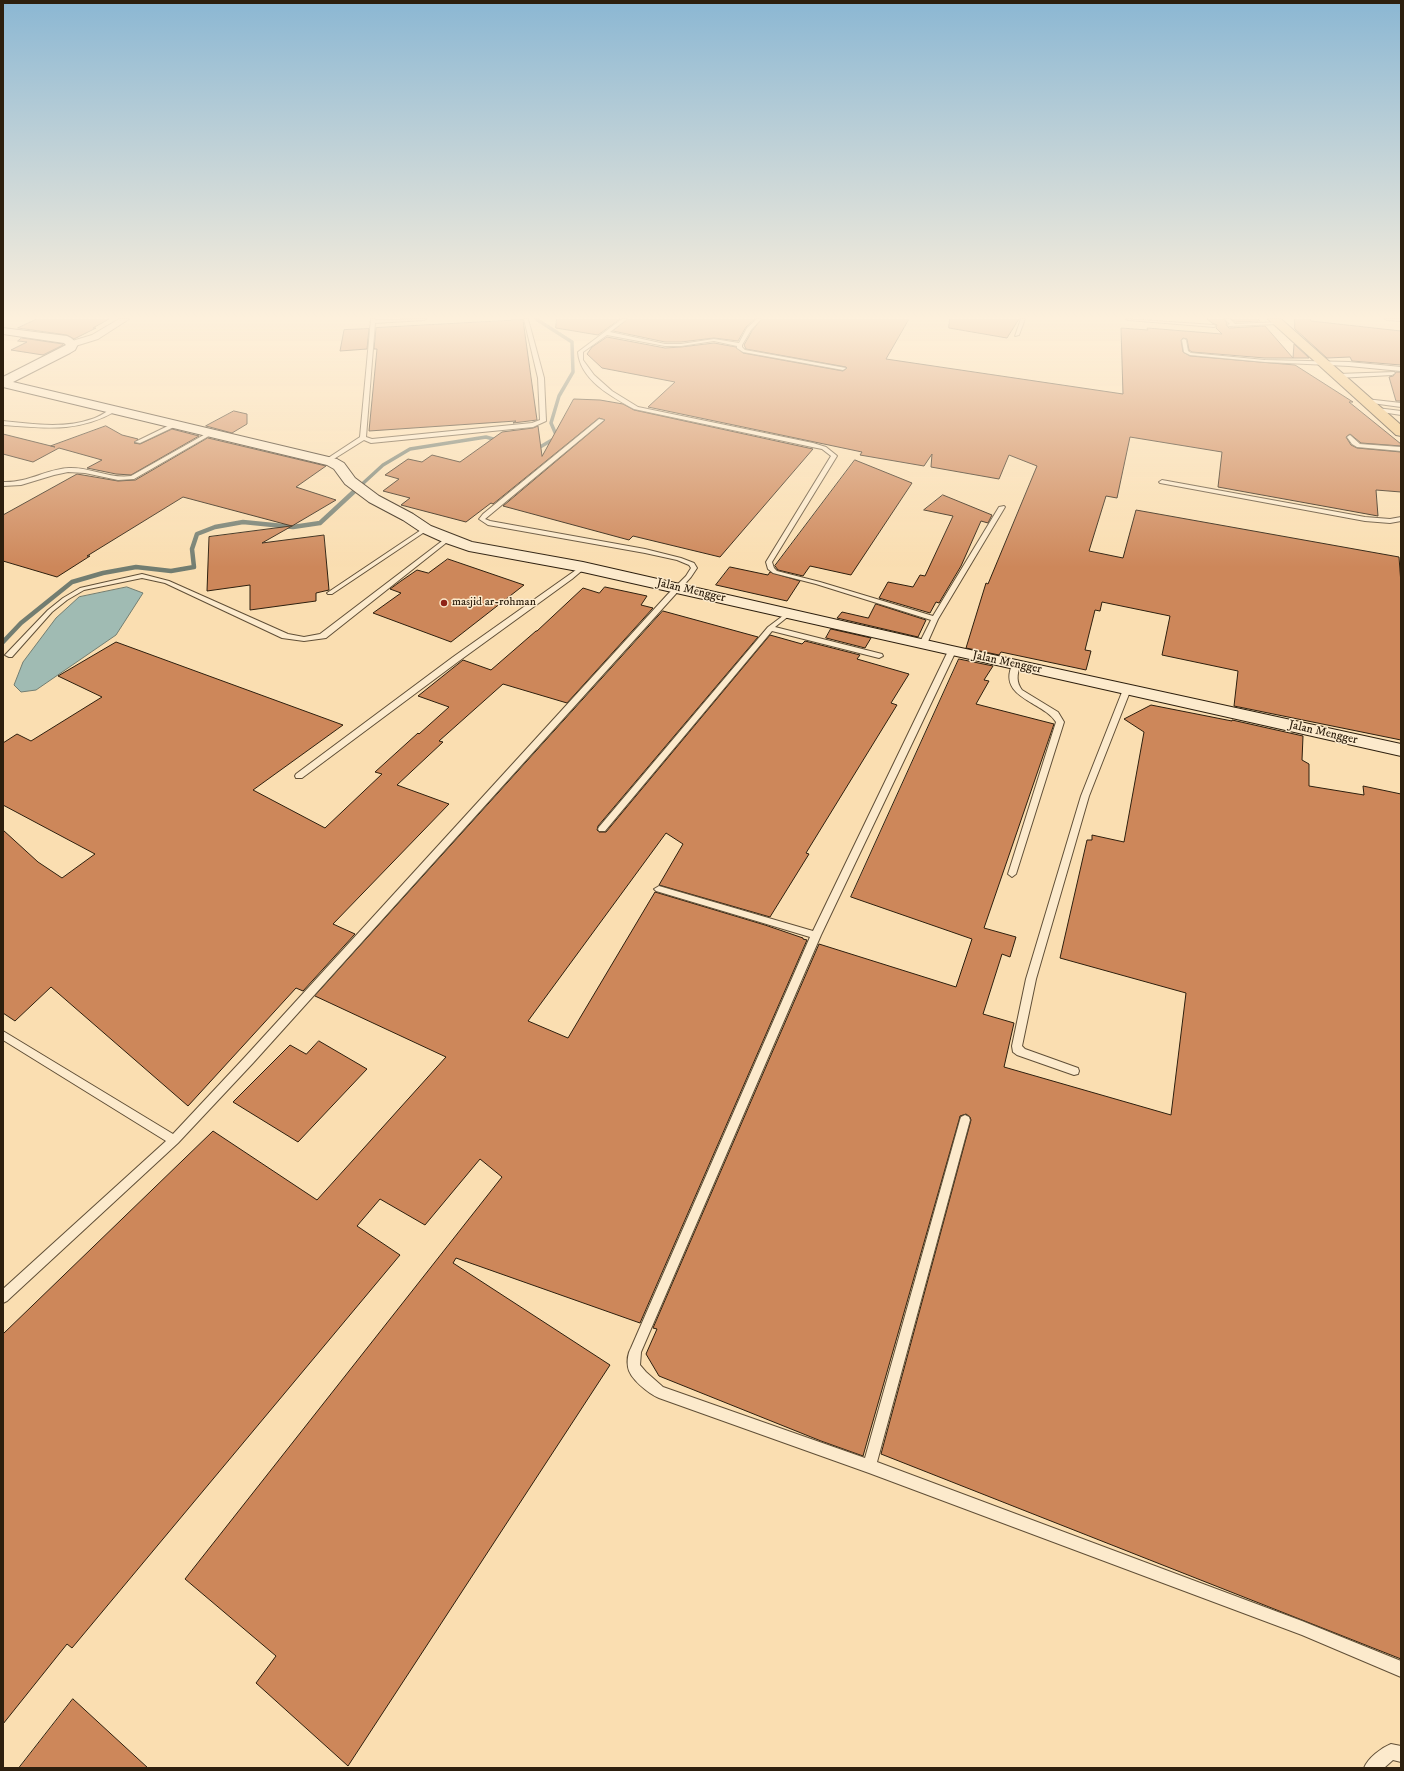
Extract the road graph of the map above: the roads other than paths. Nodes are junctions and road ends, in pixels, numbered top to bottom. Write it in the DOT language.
graph roads {
  1 [pos="1366,401"];
  2 [pos="81,402"];
  3 [pos="365,402"];
  4 [pos="542,402"];
  5 [pos="625,402"];
  6 [pos="1372,402"];
  7 [pos="1401,405"];
  8 [pos="114,410"];
  9 [pos="1376,410"];
  10 [pos="1401,414"];
  11 [pos="601,420"];
  12 [pos="3,423"];
  13 [pos="174,425"];
  14 [pos="1401,432"];
  15 [pos="211,433"];
  16 [pos="1350,437"];
  17 [pos="362,438"];
  18 [pos="138,442"];
  19 [pos="1401,449"];
  20 [pos="327,461"];
  21 [pos="1162,482"];
  22 [pos="3,484"];
  23 [pos="1002,507"];
  24 [pos="1401,520"];
  25 [pos="426,529"];
  26 [pos="448,539"];
  27 [pos="583,567"];
  28 [pos="678,588"];
  29 [pos="330,593"];
  30 [pos="788,614"];
  31 [pos="935,619"];
  32 [pos="770,628"];
  33 [pos="923,644"];
  34 [pos="952,651"];
  35 [pos="9,655"];
  36 [pos="880,656"];
  37 [pos="1016,665"];
  38 [pos="1127,689"];
  39 [pos="1401,750"];
  40 [pos="299,776"];
  41 [pos="602,829"];
  42 [pos="1012,874"];
  43 [pos="659,889"];
  44 [pos="816,935"];
  45 [pos="3,1035"];
  46 [pos="1074,1070"];
  47 [pos="965,1120"];
  48 [pos="174,1140"];
  49 [pos="3,1297"];
  50 [pos="869,1466"];
  51 [pos="1401,1669"];
  52 [pos="1401,1754"];
  53 [pos="1372,1768"];
  1 -- 9 [label="main road"];
  2 -- 8 [label="street, Jalan Mengger"];
  3 -- 17 [label="lane"];
  4 -- 17 [label="lane"];
  5 -- 31 [label="lane"];
  6 -- 7 [label="lane"];
  8 -- 12 [label="lane"];
  8 -- 13 [label="street, Jalan Mengger"];
  9 -- 10 [label="lane"];
  9 -- 14 [label="main road"];
  11 -- 28 [label="lane"];
  13 -- 15 [label="street, Jalan Mengger"];
  13 -- 18 [label="lane"];
  15 -- 20 [label="street, Jalan Mengger"];
  15 -- 22 [label="lane"];
  16 -- 19 [label="lane"];
  17 -- 20 [label="lane"];
  20 -- 25 [label="street, Jalan Mengger"];
  21 -- 24 [label="lane"];
  23 -- 31 [label="lane"];
  25 -- 26 [label="street, Jalan Mengger"];
  25 -- 29 [label="lane"];
  26 -- 27 [label="street, Jalan Mengger"];
  26 -- 35 [label="lane"];
  27 -- 28 [label="street, Jalan Mengger"];
  27 -- 40 [label="lane"];
  28 -- 30 [label="street, Jalan Mengger"];
  28 -- 48 [label="lane"];
  30 -- 32 [label="lane"];
  30 -- 33 [label="street, Jalan Mengger"];
  31 -- 33 [label="lane"];
  32 -- 36 [label="lane"];
  32 -- 41 [label="lane"];
  33 -- 34 [label="street, Jalan Mengger"];
  34 -- 37 [label="street, Jalan Mengger"];
  34 -- 44 [label="lane"];
  37 -- 38 [label="street, Jalan Mengger"];
  37 -- 42 [label="lane"];
  38 -- 39 [label="street, Jalan Mengger"];
  38 -- 46 [label="lane"];
  43 -- 44 [label="lane"];
  44 -- 50 [label="lane"];
  45 -- 48 [label="lane"];
  47 -- 50 [label="lane"];
  48 -- 49 [label="lane"];
  50 -- 51 [label="lane"];
  52 -- 53 [label="lane"];
}
